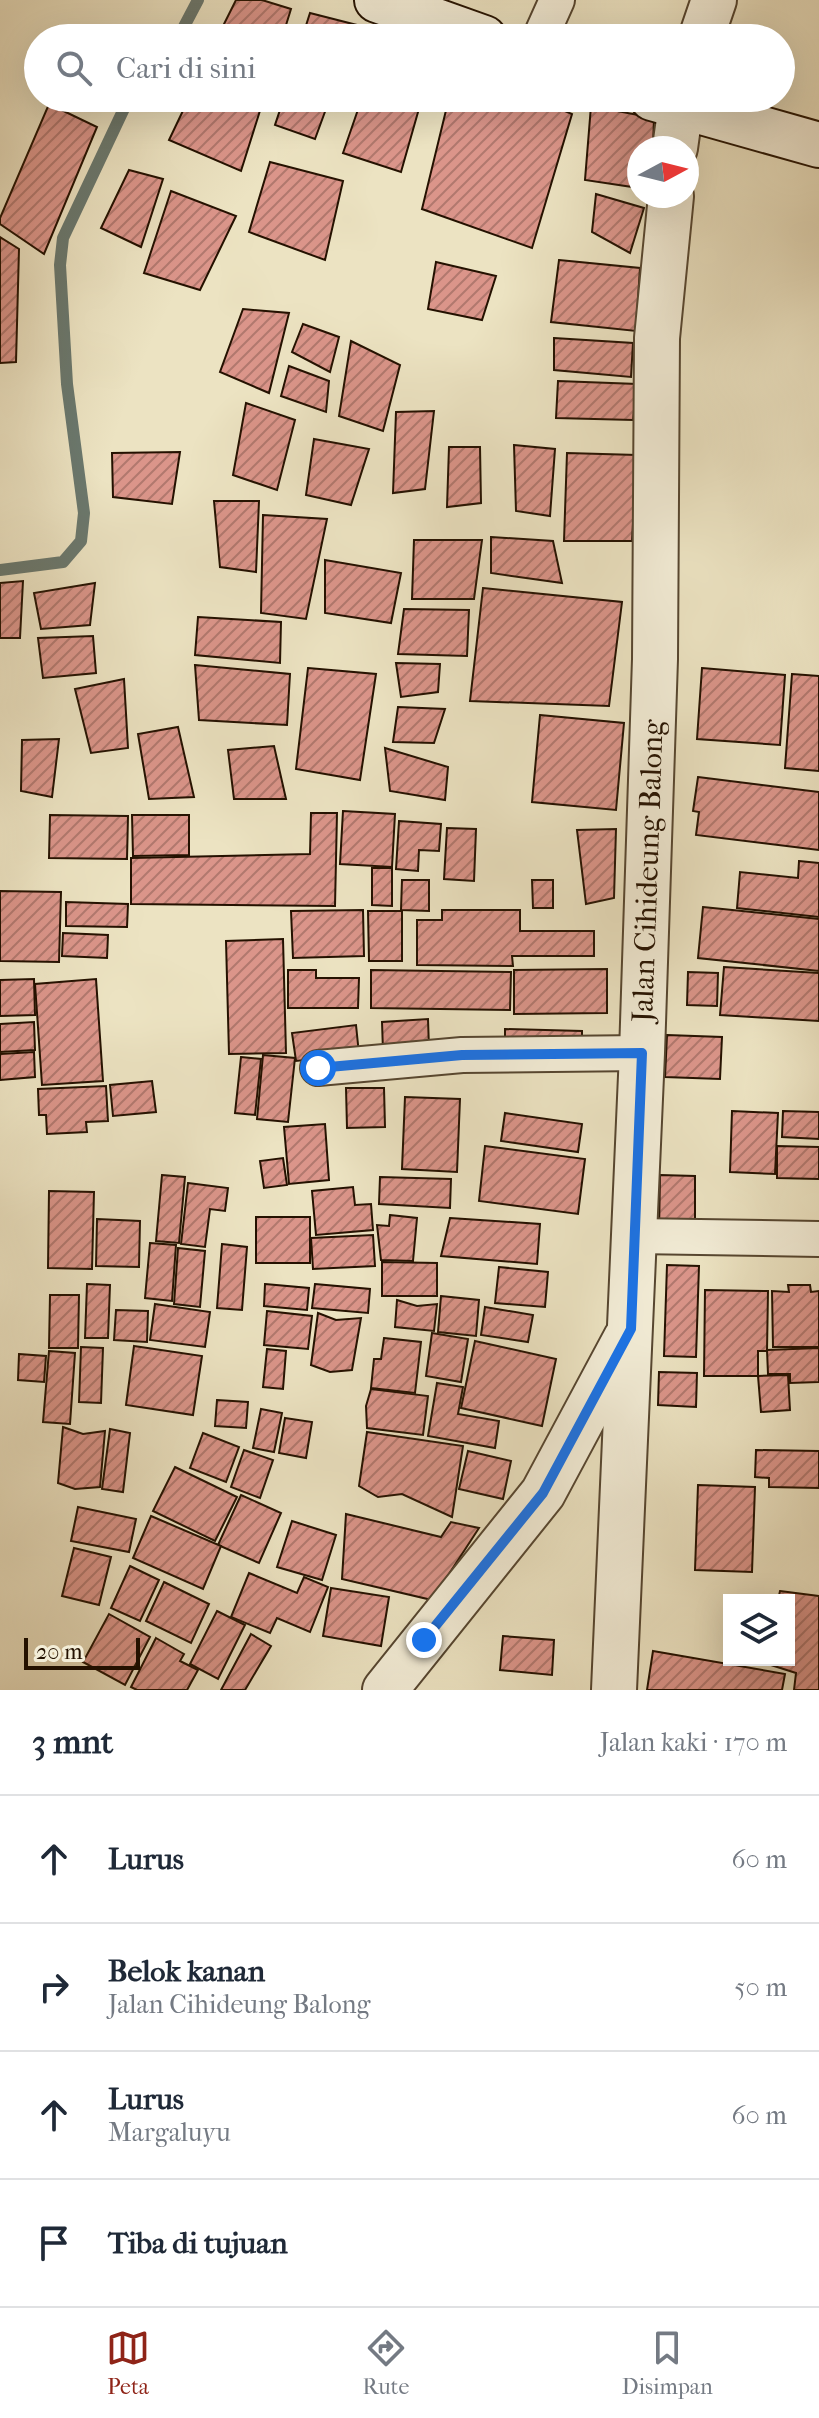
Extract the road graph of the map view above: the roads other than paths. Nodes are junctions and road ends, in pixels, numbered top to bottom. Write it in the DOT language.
graph roads {
  1 [pos="377,0"];
  2 [pos="557,0"];
  3 [pos="714,0"];
  4 [pos="445,24"];
  5 [pos="546,24"];
  6 [pos="706,24"];
  7 [pos="672,113"];
  8 [pos="819,145"];
  9 [pos="670,208"];
  10 [pos="642,1053"];
  11 [pos="318,1068"];
  12 [pos="635,1236"];
  13 [pos="819,1239"];
  14 [pos="631,1329"];
  15 [pos="385,1690"];
  16 [pos="614,1690"];
  1 -- 4 [label="street"];
  2 -- 5 [label="street"];
  3 -- 6 [label="street"];
  7 -- 8 [label="street"];
  9 -- 10 [label="street, Jalan Cihideung Balong"];
  10 -- 11 [label="street"];
  10 -- 12 [label="street, Jalan Cihideung Balong"];
  12 -- 13 [label="street"];
  12 -- 14 [label="street, Jalan Cihideung Balong"];
  14 -- 15 [label="street"];
  14 -- 16 [label="street, Jalan Cihideung Balong"];
}
